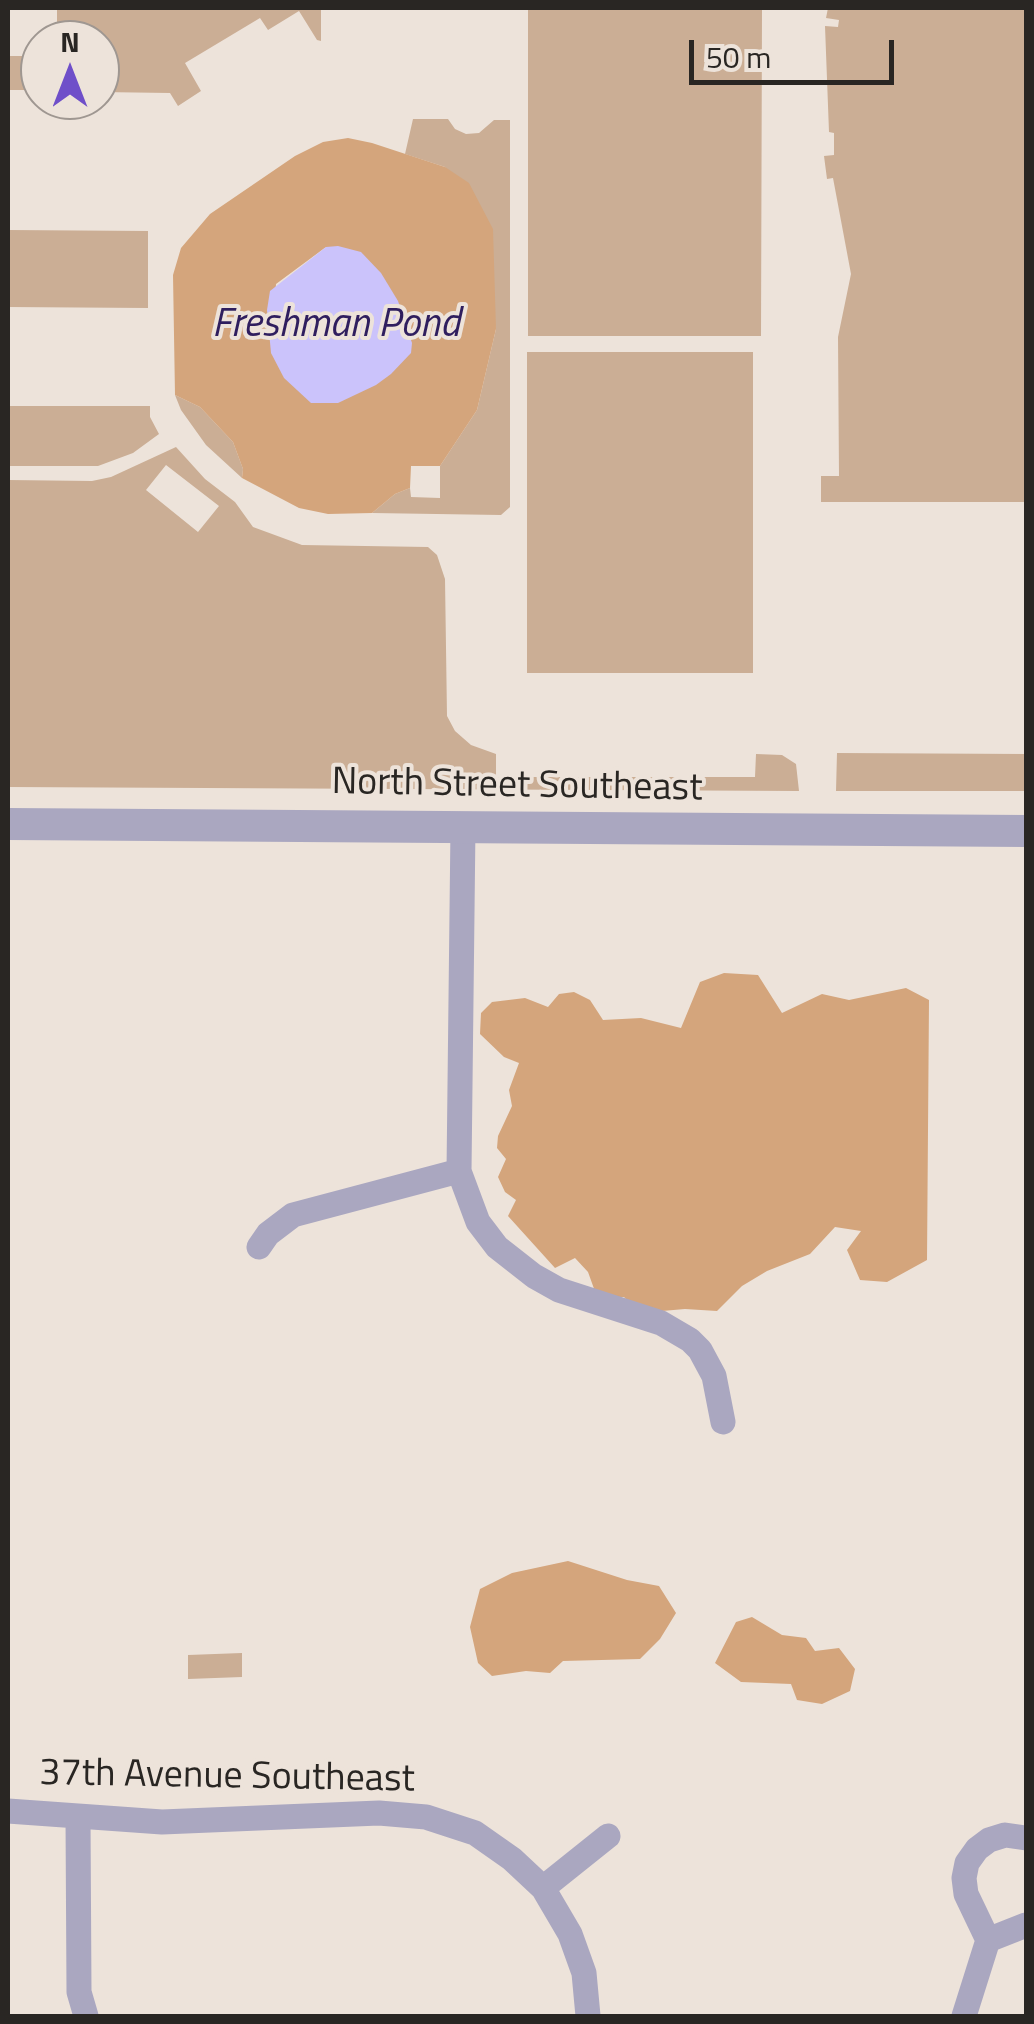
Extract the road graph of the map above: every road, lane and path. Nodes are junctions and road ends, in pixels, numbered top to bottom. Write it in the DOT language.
graph roads {
  1 [pos="8,824"];
  2 [pos="462,826"];
  3 [pos="1026,831"];
  4 [pos="460,1171"];
  5 [pos="259,1247"];
  6 [pos="723,1422"];
  7 [pos="8,1811"];
  8 [pos="78,1818"];
  9 [pos="608,1836"];
  10 [pos="1026,1838"];
  11 [pos="543,1888"];
  12 [pos="1026,1925"];
  13 [pos="988,1940"];
  14 [pos="86,2016"];
  15 [pos="588,2016"];
  16 [pos="964,2016"];
  1 -- 2 [label="street, North Street Southeast"];
  2 -- 3 [label="street, North Street Southeast"];
  2 -- 4 [label="street"];
  4 -- 5 [label="street"];
  4 -- 6 [label="street"];
  7 -- 8 [label="street, 37th Avenue Southeast"];
  8 -- 11 [label="street, 37th Avenue Southeast"];
  8 -- 14 [label="street"];
  9 -- 11 [label="street"];
  10 -- 13 [label="street"];
  11 -- 15 [label="street, 37th Avenue Southeast"];
  12 -- 13 [label="street"];
  13 -- 16 [label="street"];
}
